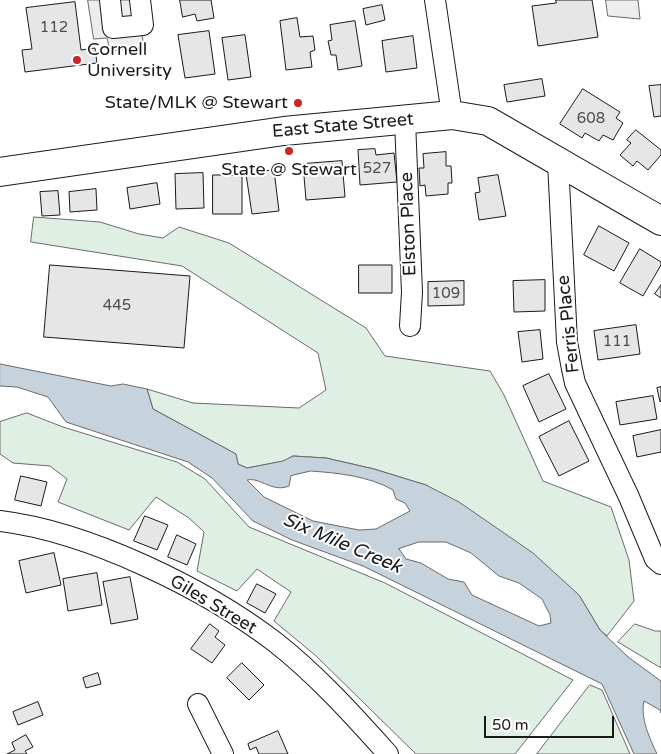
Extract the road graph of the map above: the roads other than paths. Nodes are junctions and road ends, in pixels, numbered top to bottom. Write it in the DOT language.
graph roads {
  1 [pos="110,0"];
  2 [pos="140,0"];
  3 [pos="435,0"];
  4 [pos="452,115"];
  5 [pos="405,121"];
  6 [pos="558,162"];
  7 [pos="0,172"];
  8 [pos="661,221"];
  9 [pos="410,326"];
  10 [pos="0,521"];
  11 [pos="658,561"];
  12 [pos="198,704"];
  13 [pos="223,754"];
  14 [pos="388,754"];
  1 -- 2 [label="street"];
  3 -- 4 [label="street"];
  4 -- 5 [label="highway, East State Street"];
  4 -- 6 [label="highway, East State Street"];
  5 -- 7 [label="highway, East State Street"];
  5 -- 9 [label="street, Elston Place"];
  6 -- 8 [label="highway, East State Street"];
  6 -- 11 [label="street, Ferris Place"];
  10 -- 14 [label="street, Giles Street"];
  12 -- 13 [label="street"];
}
